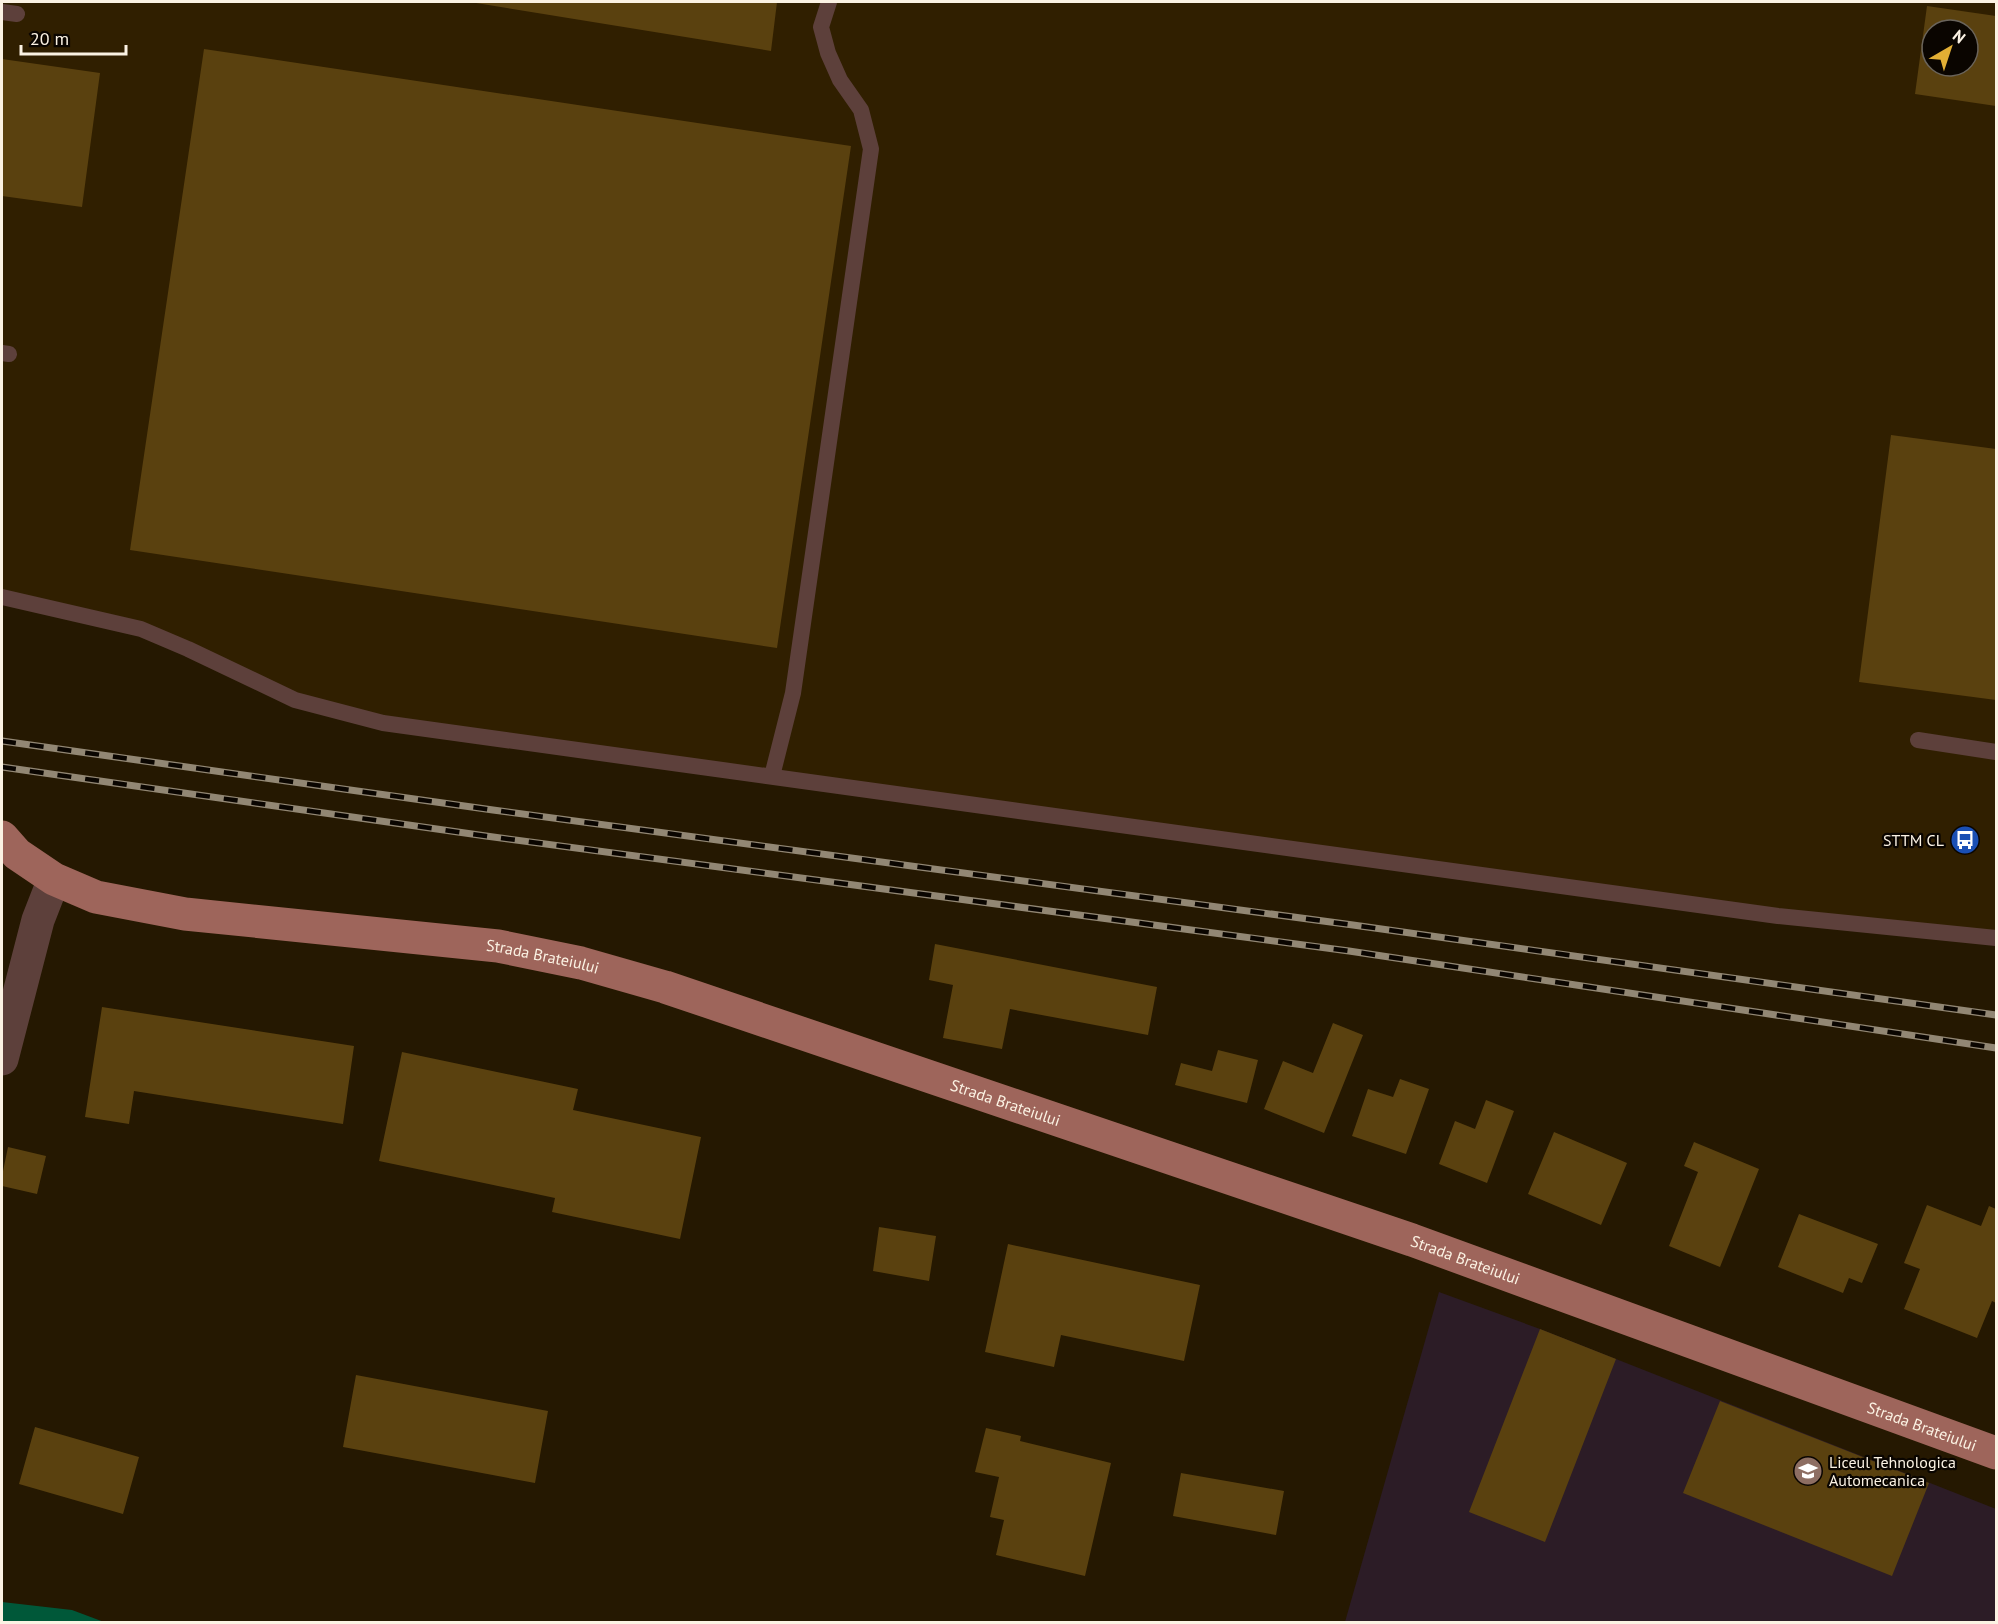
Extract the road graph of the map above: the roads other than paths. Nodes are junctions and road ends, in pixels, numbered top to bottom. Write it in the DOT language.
graph roads {
  1 [pos="829,2"];
  2 [pos="2,597"];
  3 [pos="1918,740"];
  4 [pos="1996,752"];
  5 [pos="772,776"];
  6 [pos="2,837"];
  7 [pos="54,879"];
  8 [pos="1996,938"];
  9 [pos="2,1060"];
  10 [pos="1996,1454"];
  1 -- 5 [label="lane"];
  2 -- 5 [label="lane"];
  3 -- 4 [label="lane"];
  5 -- 8 [label="lane"];
  6 -- 7 [label="main road, Strada Brateiului"];
  7 -- 9 [label="street"];
  7 -- 10 [label="main road, Strada Brateiului"];
}
